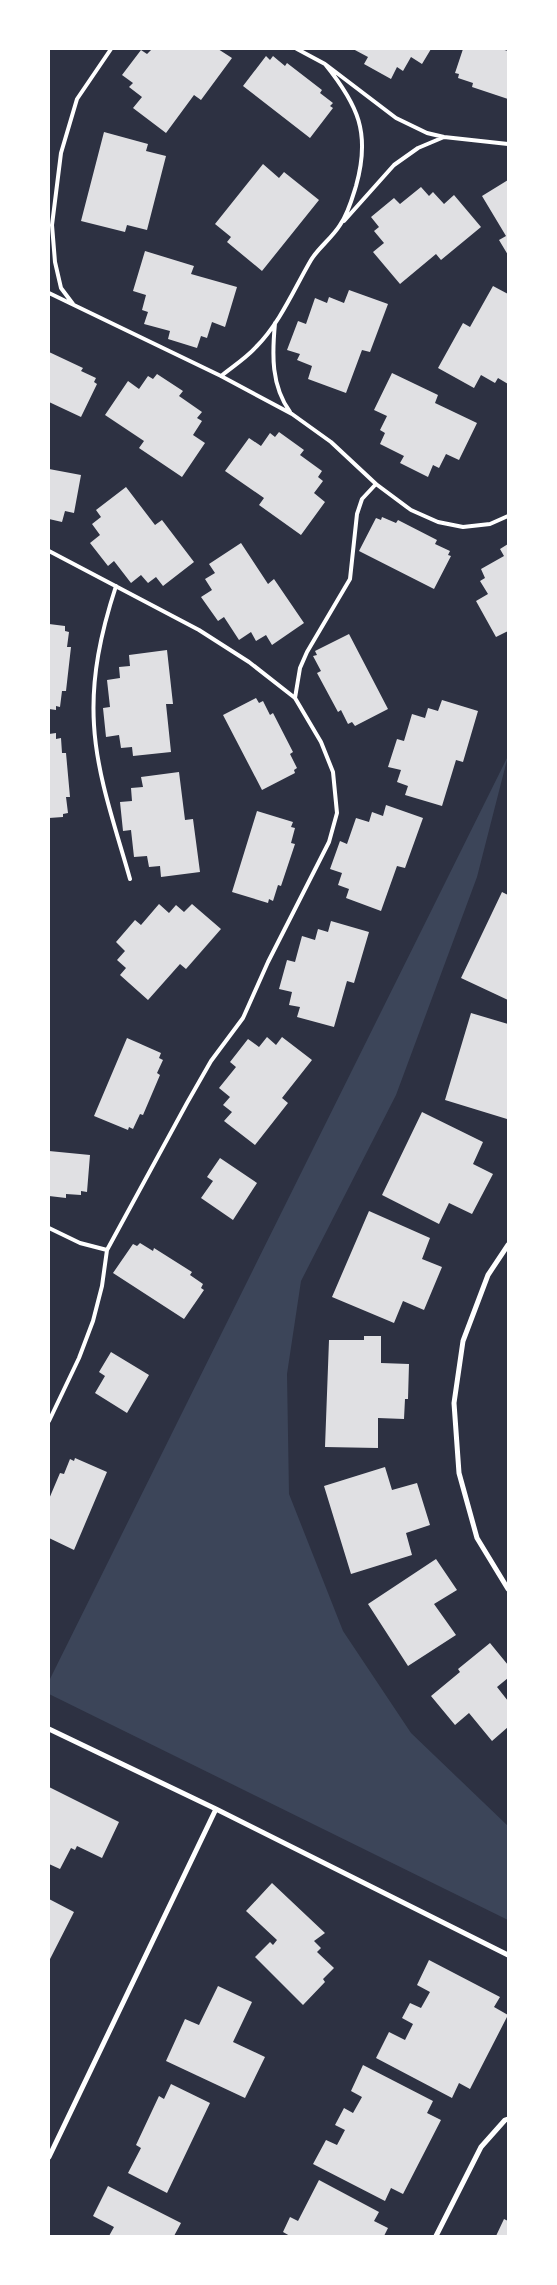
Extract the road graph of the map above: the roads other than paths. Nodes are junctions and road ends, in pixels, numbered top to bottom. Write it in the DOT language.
graph roads {
  1 [pos="297,49"];
  2 [pos="109,50"];
  3 [pos="325,64"];
  4 [pos="444,137"];
  5 [pos="508,144"];
  6 [pos="52,225"];
  7 [pos="341,225"];
  8 [pos="49,230"];
  9 [pos="49,293"];
  10 [pos="74,306"];
  11 [pos="275,323"];
  12 [pos="221,376"];
  13 [pos="292,414"];
  14 [pos="376,484"];
  15 [pos="508,516"];
  16 [pos="49,551"];
  17 [pos="116,586"];
  18 [pos="295,698"];
  19 [pos="130,879"];
  20 [pos="49,1228"];
  21 [pos="508,1245"];
  22 [pos="106,1250"];
  23 [pos="49,1421"];
  24 [pos="508,1589"];
  25 [pos="49,1730"];
  26 [pos="216,1809"];
  27 [pos="508,1955"];
  28 [pos="508,2120"];
  29 [pos="49,2157"];
  30 [pos="436,2236"];
  1 -- 3 [label="lane"];
  2 -- 6 [label="lane"];
  3 -- 4 [label="lane"];
  3 -- 7 [label="lane"];
  4 -- 5 [label="lane"];
  4 -- 7 [label="lane"];
  6 -- 8 [label="lane"];
  6 -- 10 [label="lane"];
  7 -- 11 [label="lane"];
  9 -- 10 [label="lane"];
  10 -- 12 [label="lane"];
  11 -- 12 [label="lane"];
  11 -- 13 [label="lane"];
  12 -- 13 [label="lane"];
  13 -- 14 [label="lane"];
  14 -- 15 [label="lane"];
  14 -- 18 [label="lane"];
  16 -- 17 [label="lane"];
  17 -- 18 [label="lane"];
  17 -- 19 [label="lane"];
  18 -- 22 [label="lane"];
  20 -- 22 [label="lane"];
  21 -- 24 [label="street"];
  22 -- 23 [label="lane"];
  25 -- 26 [label="street"];
  26 -- 27 [label="street"];
  26 -- 29 [label="street"];
  28 -- 30 [label="street"];
}
